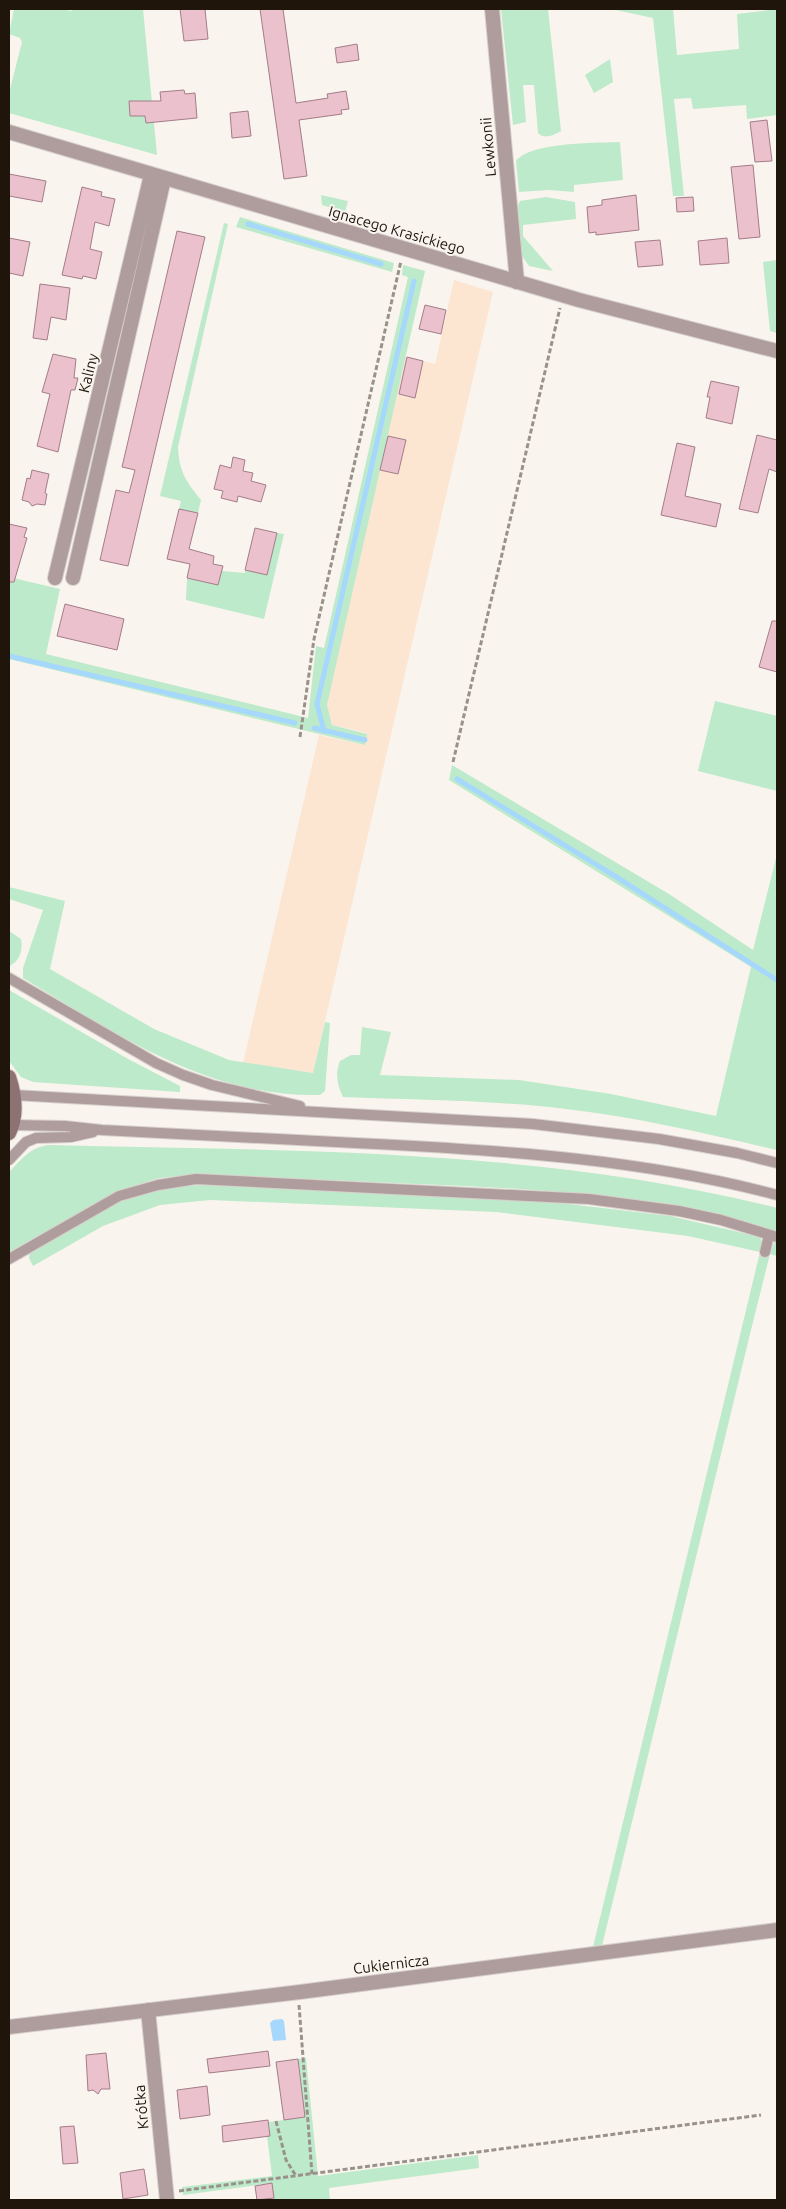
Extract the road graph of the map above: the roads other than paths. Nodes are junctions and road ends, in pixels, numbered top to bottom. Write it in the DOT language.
graph roads {
  1 [pos="492,9"];
  2 [pos="9,132"];
  3 [pos="150,175"];
  4 [pos="164,179"];
  5 [pos="517,282"];
  6 [pos="777,351"];
  7 [pos="55,578"];
  8 [pos="73,578"];
  9 [pos="9,978"];
  10 [pos="9,1077"];
  11 [pos="11,1095"];
  12 [pos="331,1113"];
  13 [pos="11,1129"];
  14 [pos="102,1130"];
  15 [pos="9,1160"];
  16 [pos="777,1163"];
  17 [pos="777,1195"];
  18 [pos="773,1236"];
  19 [pos="766,1252"];
  20 [pos="9,1259"];
  21 [pos="777,1930"];
  22 [pos="148,2010"];
  23 [pos="9,2027"];
  24 [pos="167,2200"];
  1 -- 5 [label="street, Lewkonii"];
  2 -- 3 [label="street, Ignacego Krasickiego"];
  3 -- 4 [label="street, Ignacego Krasickiego"];
  3 -- 7 [label="street, Kaliny"];
  4 -- 5 [label="street, Ignacego Krasickiego"];
  4 -- 8 [label="street, Kaliny"];
  5 -- 6 [label="street, Ignacego Krasickiego"];
  9 -- 12 [label="lane"];
  10 -- 11 [label="main road"];
  11 -- 12 [label="lane"];
  11 -- 13 [label="main road"];
  12 -- 16 [label="lane"];
  13 -- 14 [label="lane"];
  14 -- 15 [label="lane"];
  14 -- 17 [label="lane"];
  18 -- 19 [label="lane"];
  18 -- 20 [label="lane"];
  21 -- 22 [label="street, Cukiernicza"];
  22 -- 23 [label="street, Cukiernicza"];
  22 -- 24 [label="street, Krótka"];
}
